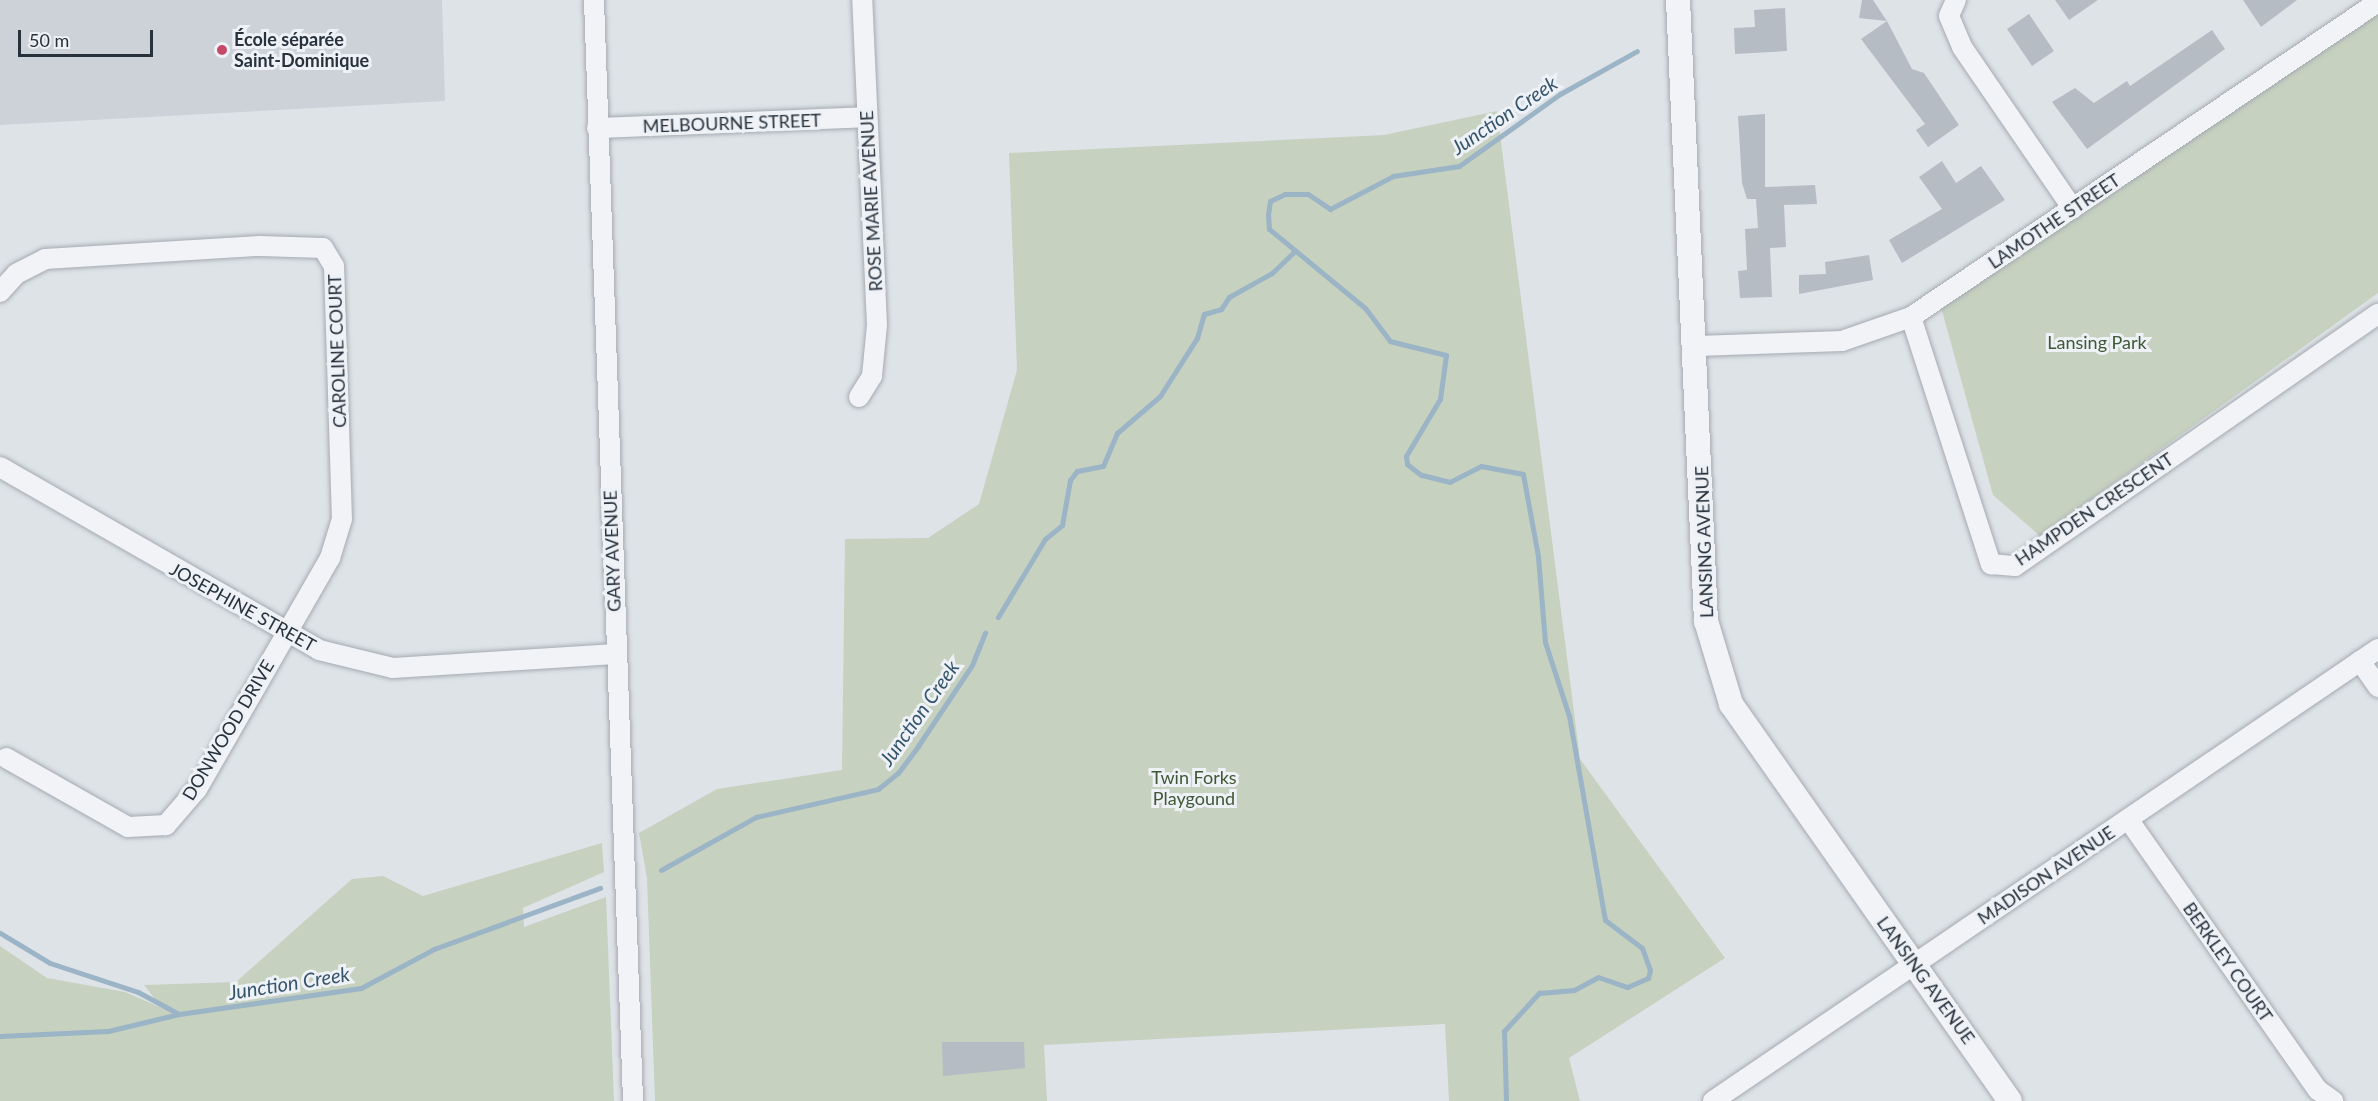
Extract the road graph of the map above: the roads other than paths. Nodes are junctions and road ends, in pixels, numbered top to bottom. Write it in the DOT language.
graph roads {
  1 [pos="594,0"];
  2 [pos="862,0"];
  3 [pos="1678,0"];
  4 [pos="1956,0"];
  5 [pos="2378,2"];
  6 [pos="867,117"];
  7 [pos="597,128"];
  8 [pos="2073,209"];
  9 [pos="0,292"];
  10 [pos="2378,315"];
  11 [pos="1911,317"];
  12 [pos="1697,346"];
  13 [pos="860,397"];
  14 [pos="0,467"];
  15 [pos="286,633"];
  16 [pos="2378,649"];
  17 [pos="616,654"];
  18 [pos="2361,661"];
  19 [pos="2378,687"];
  20 [pos="6,758"];
  21 [pos="2128,819"];
  22 [pos="1914,965"];
  23 [pos="633,1101"];
  24 [pos="1713,1101"];
  25 [pos="2010,1101"];
  26 [pos="2333,1101"];
  1 -- 7 [label="street, GARY AVENUE"];
  2 -- 6 [label="street, ROSE MARIE AVENUE"];
  3 -- 12 [label="street, LANSING AVENUE"];
  4 -- 8 [label="street"];
  5 -- 8 [label="street, LAMOTHE STREET"];
  6 -- 7 [label="street, MELBOURNE STREET"];
  6 -- 13 [label="street, ROSE MARIE AVENUE"];
  7 -- 17 [label="street, GARY AVENUE"];
  8 -- 11 [label="street, LAMOTHE STREET"];
  9 -- 15 [label="street, CAROLINE COURT"];
  10 -- 11 [label="street, HAMPDEN CRESCENT"];
  11 -- 12 [label="street, LAMOTHE STREET"];
  12 -- 22 [label="street, LANSING AVENUE"];
  14 -- 15 [label="street, JOSEPHINE STREET"];
  15 -- 17 [label="street, JOSEPHINE STREET"];
  15 -- 20 [label="street, DONWOOD DRIVE"];
  16 -- 18 [label="street, MADISON AVENUE"];
  17 -- 23 [label="street, GARY AVENUE"];
  18 -- 19 [label="street"];
  18 -- 21 [label="street, MADISON AVENUE"];
  21 -- 22 [label="street, MADISON AVENUE"];
  21 -- 26 [label="street, BERKLEY COURT"];
  22 -- 24 [label="street, MADISON AVENUE"];
  22 -- 25 [label="street, LANSING AVENUE"];
}
